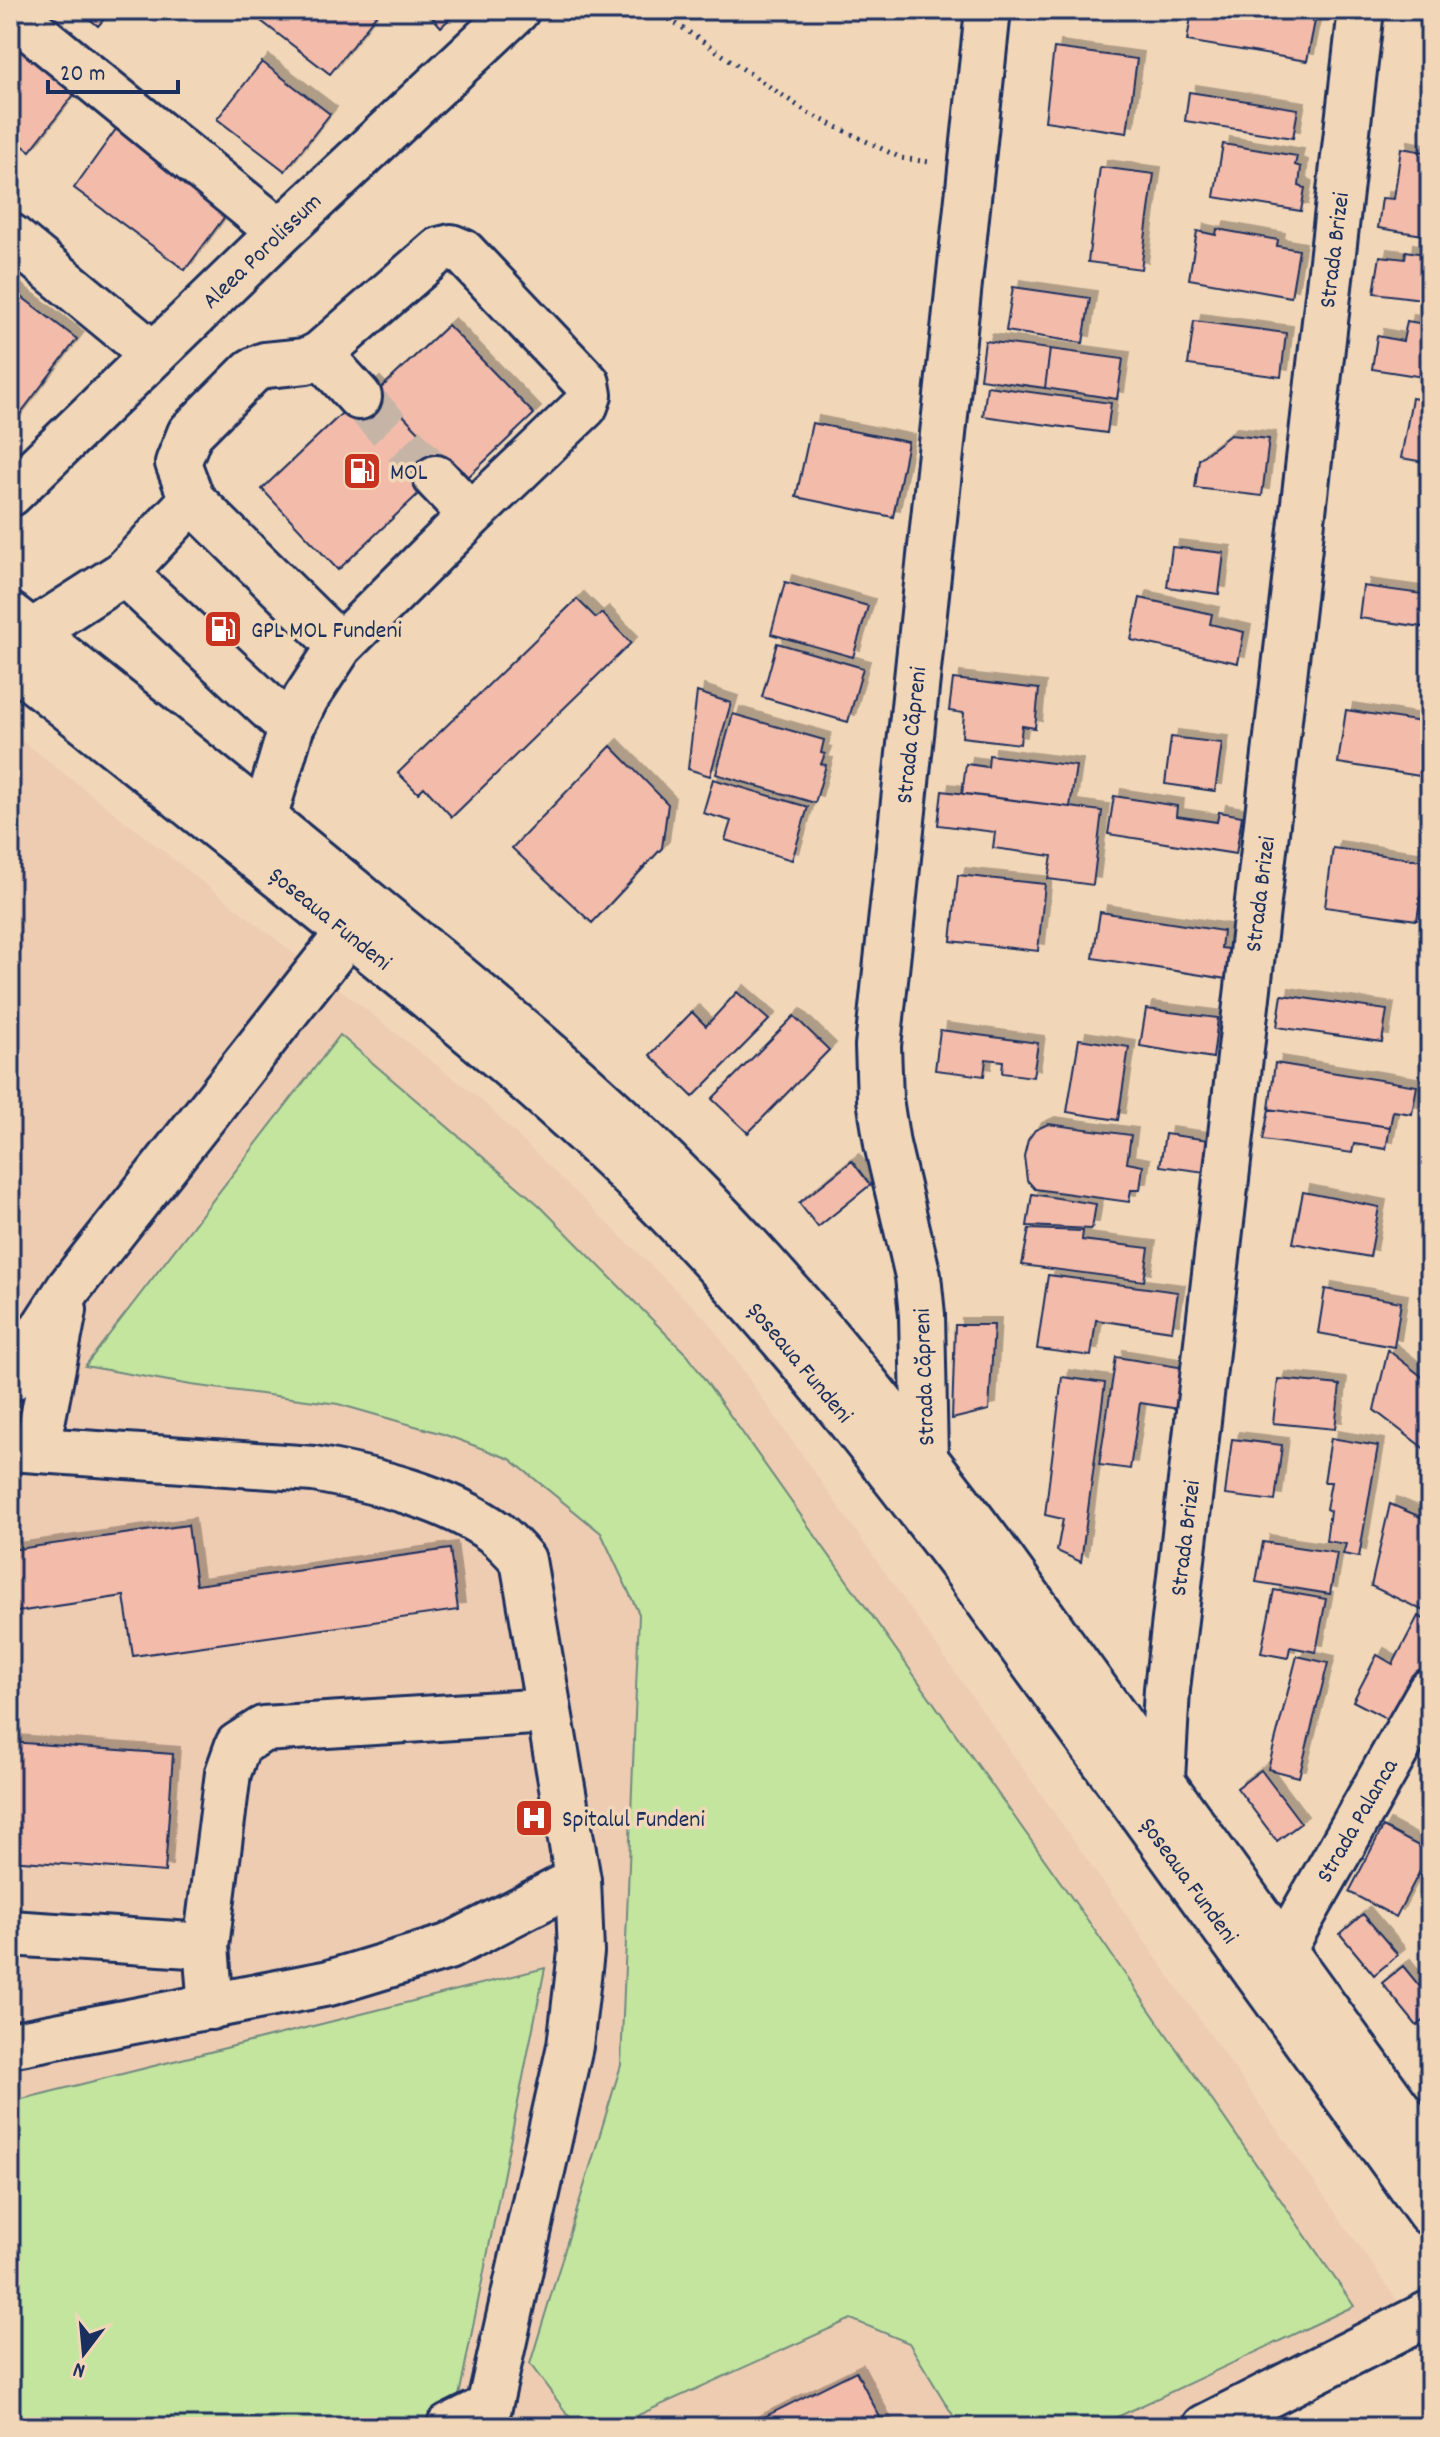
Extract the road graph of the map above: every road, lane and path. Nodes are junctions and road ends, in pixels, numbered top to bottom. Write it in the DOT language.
graph roads {
  1 [pos="517,10"];
  2 [pos="656,10"];
  3 [pos="988,10"];
  4 [pos="1361,10"];
  5 [pos="10,12"];
  6 [pos="970,167"];
  7 [pos="280,232"];
  8 [pos="10,236"];
  9 [pos="153,354"];
  10 [pos="320,354"];
  11 [pos="359,397"];
  12 [pos="436,478"];
  13 [pos="10,494"];
  14 [pos="192,500"];
  15 [pos="471,515"];
  16 [pos="124,573"];
  17 [pos="17,636"];
  18 [pos="340,646"];
  19 [pos="291,728"];
  20 [pos="264,819"];
  21 [pos="349,932"];
  22 [pos="69,1288"];
  23 [pos="10,1379"];
  24 [pos="23,1449"];
  25 [pos="925,1458"];
  26 [pos="1430,1691"];
  27 [pos="549,1711"];
  28 [pos="1162,1779"];
  29 [pos="578,1880"];
  30 [pos="10,1933"];
  31 [pos="206,1946"];
  32 [pos="1283,1950"];
  33 [pos="211,2007"];
  34 [pos="10,2045"];
  35 [pos="1430,2153"];
  36 [pos="1430,2213"];
  37 [pos="1430,2313"];
  38 [pos="449,2427"];
  39 [pos="1205,2427"];
  1 -- 7 [label="street, Aleea Porolissum"];
  2 -- 6 [label="path"];
  3 -- 6 [label="street, Strada Căpreni"];
  4 -- 28 [label="street, Strada Brizei"];
  5 -- 7 [label="street"];
  6 -- 25 [label="street, Strada Căpreni"];
  7 -- 9 [label="street, Aleea Porolissum"];
  8 -- 9 [label="street"];
  9 -- 13 [label="street, Aleea Porolissum"];
  10 -- 11 [label="street"];
  10 -- 14 [label="street"];
  10 -- 15 [label="street"];
  12 -- 15 [label="street"];
  14 -- 16 [label="street"];
  14 -- 18 [label="street"];
  15 -- 18 [label="street"];
  16 -- 17 [label="street"];
  16 -- 19 [label="street"];
  17 -- 20 [label="street, Șoseaua Fundeni"];
  17 -- 21 [label="street, Șoseaua Fundeni"];
  18 -- 19 [label="street"];
  19 -- 20 [label="street"];
  20 -- 25 [label="street, Șoseaua Fundeni"];
  21 -- 22 [label="street"];
  21 -- 36 [label="street, Șoseaua Fundeni"];
  22 -- 23 [label="street"];
  22 -- 24 [label="street"];
  24 -- 27 [label="street"];
  25 -- 28 [label="street, Șoseaua Fundeni"];
  26 -- 32 [label="street, Strada Palanca"];
  27 -- 29 [label="street"];
  27 -- 31 [label="street"];
  28 -- 32 [label="street, Șoseaua Fundeni"];
  29 -- 33 [label="street"];
  29 -- 38 [label="street"];
  30 -- 31 [label="street"];
  31 -- 33 [label="street"];
  32 -- 35 [label="street, Șoseaua Fundeni"];
  33 -- 34 [label="street"];
  37 -- 39 [label="street"];
}
